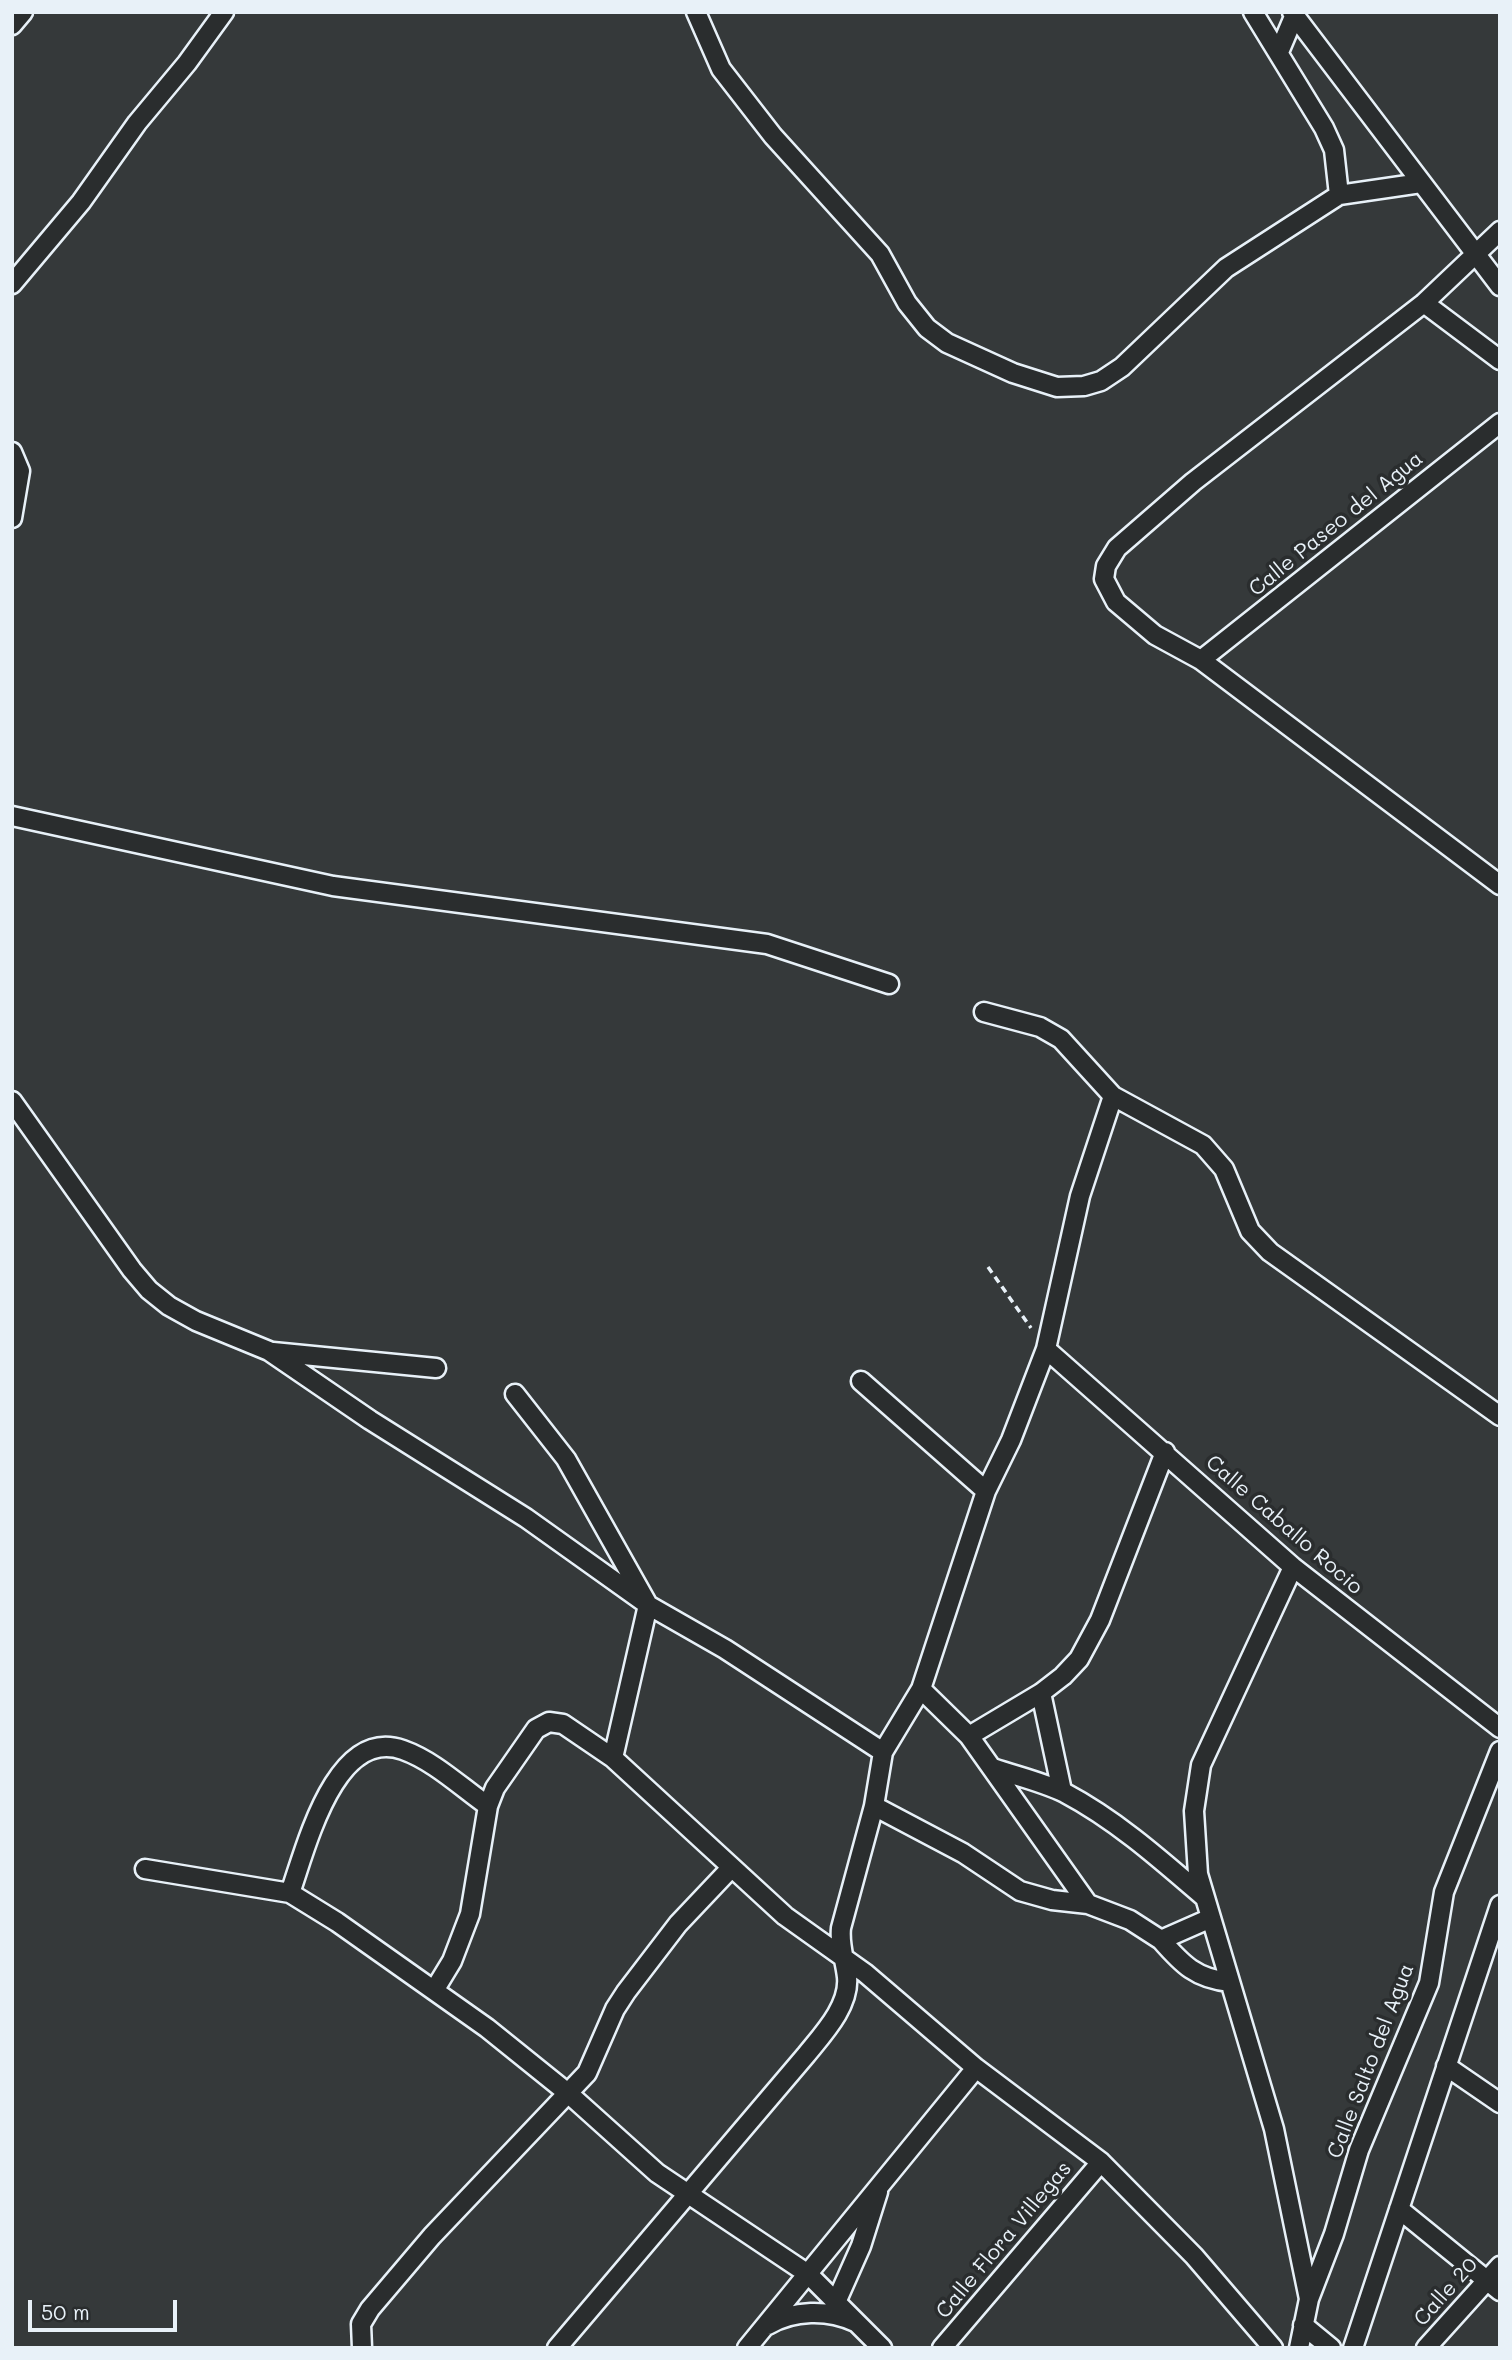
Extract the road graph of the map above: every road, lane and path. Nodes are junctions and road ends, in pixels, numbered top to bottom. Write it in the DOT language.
graph roads {
  1 [pos="23,12"];
  2 [pos="224,12"];
  3 [pos="696,12"];
  4 [pos="1253,12"];
  5 [pos="1294,13"];
  6 [pos="12,25"];
  7 [pos="1279,52"];
  8 [pos="1421,183"];
  9 [pos="1339,195"];
  10 [pos="1500,231"];
  11 [pos="1477,254"];
  12 [pos="12,284"];
  13 [pos="1500,286"];
  14 [pos="1424,303"];
  15 [pos="1500,360"];
  16 [pos="1500,423"];
  17 [pos="12,452"];
  18 [pos="12,518"];
  19 [pos="1201,660"];
  20 [pos="12,816"];
  21 [pos="1500,885"];
  22 [pos="890,984"];
  23 [pos="984,1012"];
  24 [pos="1113,1096"];
  25 [pos="12,1101"];
  26 [pos="988,1267"];
  27 [pos="1046,1349"];
  28 [pos="269,1351"];
  29 [pos="436,1368"];
  30 [pos="861,1381"];
  31 [pos="516,1394"];
  32 [pos="1500,1416"];
  33 [pos="1165,1452"];
  34 [pos="986,1491"];
  35 [pos="1293,1567"];
  36 [pos="648,1605"];
  37 [pos="921,1689"];
  38 [pos="1041,1693"];
  39 [pos="1500,1728"];
  40 [pos="969,1736"];
  41 [pos="1500,1751"];
  42 [pos="883,1752"];
  43 [pos="612,1758"];
  44 [pos="993,1768"];
  45 [pos="1062,1791"];
  46 [pos="488,1806"];
  47 [pos="874,1806"];
  48 [pos="731,1867"];
  49 [pos="145,1869"];
  50 [pos="289,1893"];
  51 [pos="1204,1896"];
  52 [pos="1088,1904"];
  53 [pos="1498,1915"];
  54 [pos="1212,1918"];
  55 [pos="1161,1940"];
  56 [pos="842,1957"];
  57 [pos="1230,1982"];
  58 [pos="435,1989"];
  59 [pos="1446,2066"];
  60 [pos="976,2068"];
  61 [pos="569,2094"];
  62 [pos="1500,2103"];
  63 [pos="1101,2162"];
  64 [pos="882,2179"];
  65 [pos="686,2193"];
  66 [pos="1399,2209"];
  67 [pos="1500,2266"];
  68 [pos="808,2274"];
  69 [pos="1494,2286"];
  70 [pos="1309,2299"];
  71 [pos="837,2300"];
  72 [pos="860,2325"];
  73 [pos="1303,2325"];
  74 [pos="762,2329"];
  75 [pos="362,2348"];
  76 [pos="557,2348"];
  77 [pos="747,2348"];
  78 [pos="882,2348"];
  79 [pos="942,2348"];
  80 [pos="1273,2348"];
  81 [pos="1299,2348"];
  82 [pos="1331,2348"];
  83 [pos="1353,2348"];
  84 [pos="1426,2348"];
  1 -- 6 [label="street"];
  2 -- 12 [label="street"];
  3 -- 9 [label="street"];
  4 -- 7 [label="street"];
  5 -- 7 [label="street"];
  5 -- 8 [label="street"];
  7 -- 9 [label="street"];
  8 -- 9 [label="street"];
  8 -- 11 [label="street"];
  10 -- 11 [label="street"];
  11 -- 13 [label="street"];
  11 -- 14 [label="street"];
  14 -- 15 [label="street"];
  14 -- 19 [label="street"];
  16 -- 19 [label="street, Calle Paseo del Agua"];
  17 -- 18 [label="street"];
  19 -- 21 [label="street"];
  20 -- 22 [label="street"];
  23 -- 24 [label="street"];
  24 -- 27 [label="street"];
  24 -- 32 [label="street"];
  25 -- 28 [label="street"];
  26 -- 27 [label="path"];
  27 -- 33 [label="street, Calle Caballo Rocio"];
  27 -- 34 [label="street"];
  28 -- 29 [label="street"];
  28 -- 36 [label="street"];
  30 -- 34 [label="street"];
  31 -- 36 [label="street"];
  33 -- 35 [label="street, Calle Caballo Rocio"];
  33 -- 38 [label="street"];
  34 -- 37 [label="street"];
  35 -- 39 [label="street, Calle Caballo Rocio"];
  35 -- 51 [label="street"];
  36 -- 42 [label="street"];
  36 -- 43 [label="street"];
  37 -- 40 [label="street"];
  37 -- 42 [label="street"];
  38 -- 40 [label="street"];
  38 -- 45 [label="street"];
  40 -- 44 [label="street"];
  41 -- 70 [label="street, Calle Salto del Agua"];
  42 -- 47 [label="street"];
  43 -- 46 [label="street"];
  43 -- 48 [label="street"];
  44 -- 45 [label="street"];
  44 -- 52 [label="street"];
  45 -- 51 [label="street"];
  46 -- 50 [label="street"];
  46 -- 58 [label="street"];
  47 -- 52 [label="street"];
  47 -- 56 [label="street"];
  48 -- 56 [label="street"];
  48 -- 61 [label="street"];
  49 -- 50 [label="street"];
  50 -- 58 [label="street"];
  51 -- 54 [label="street"];
  52 -- 55 [label="street"];
  53 -- 59 [label="street"];
  54 -- 55 [label="street"];
  54 -- 57 [label="street"];
  55 -- 57 [label="street"];
  56 -- 60 [label="street"];
  56 -- 65 [label="street"];
  57 -- 70 [label="street"];
  58 -- 61 [label="street"];
  59 -- 62 [label="street"];
  59 -- 66 [label="street"];
  60 -- 63 [label="street"];
  60 -- 64 [label="street"];
  61 -- 65 [label="street"];
  61 -- 75 [label="street"];
  63 -- 79 [label="street, Calle Flora Villegas"];
  63 -- 80 [label="street"];
  64 -- 68 [label="street"];
  64 -- 71 [label="street"];
  65 -- 68 [label="street"];
  65 -- 76 [label="street"];
  66 -- 69 [label="street"];
  66 -- 83 [label="street"];
  67 -- 69 [label="street, Calle 20"];
  68 -- 71 [label="street"];
  68 -- 74 [label="street"];
  69 -- 84 [label="street, Calle 20"];
  70 -- 73 [label="street, Calle Salto del Agua"];
  71 -- 72 [label="street"];
  72 -- 74 [label="street"];
  72 -- 78 [label="street"];
  73 -- 81 [label="street, Calle Salto del Agua"];
  73 -- 82 [label="street"];
  74 -- 77 [label="street"];
}
